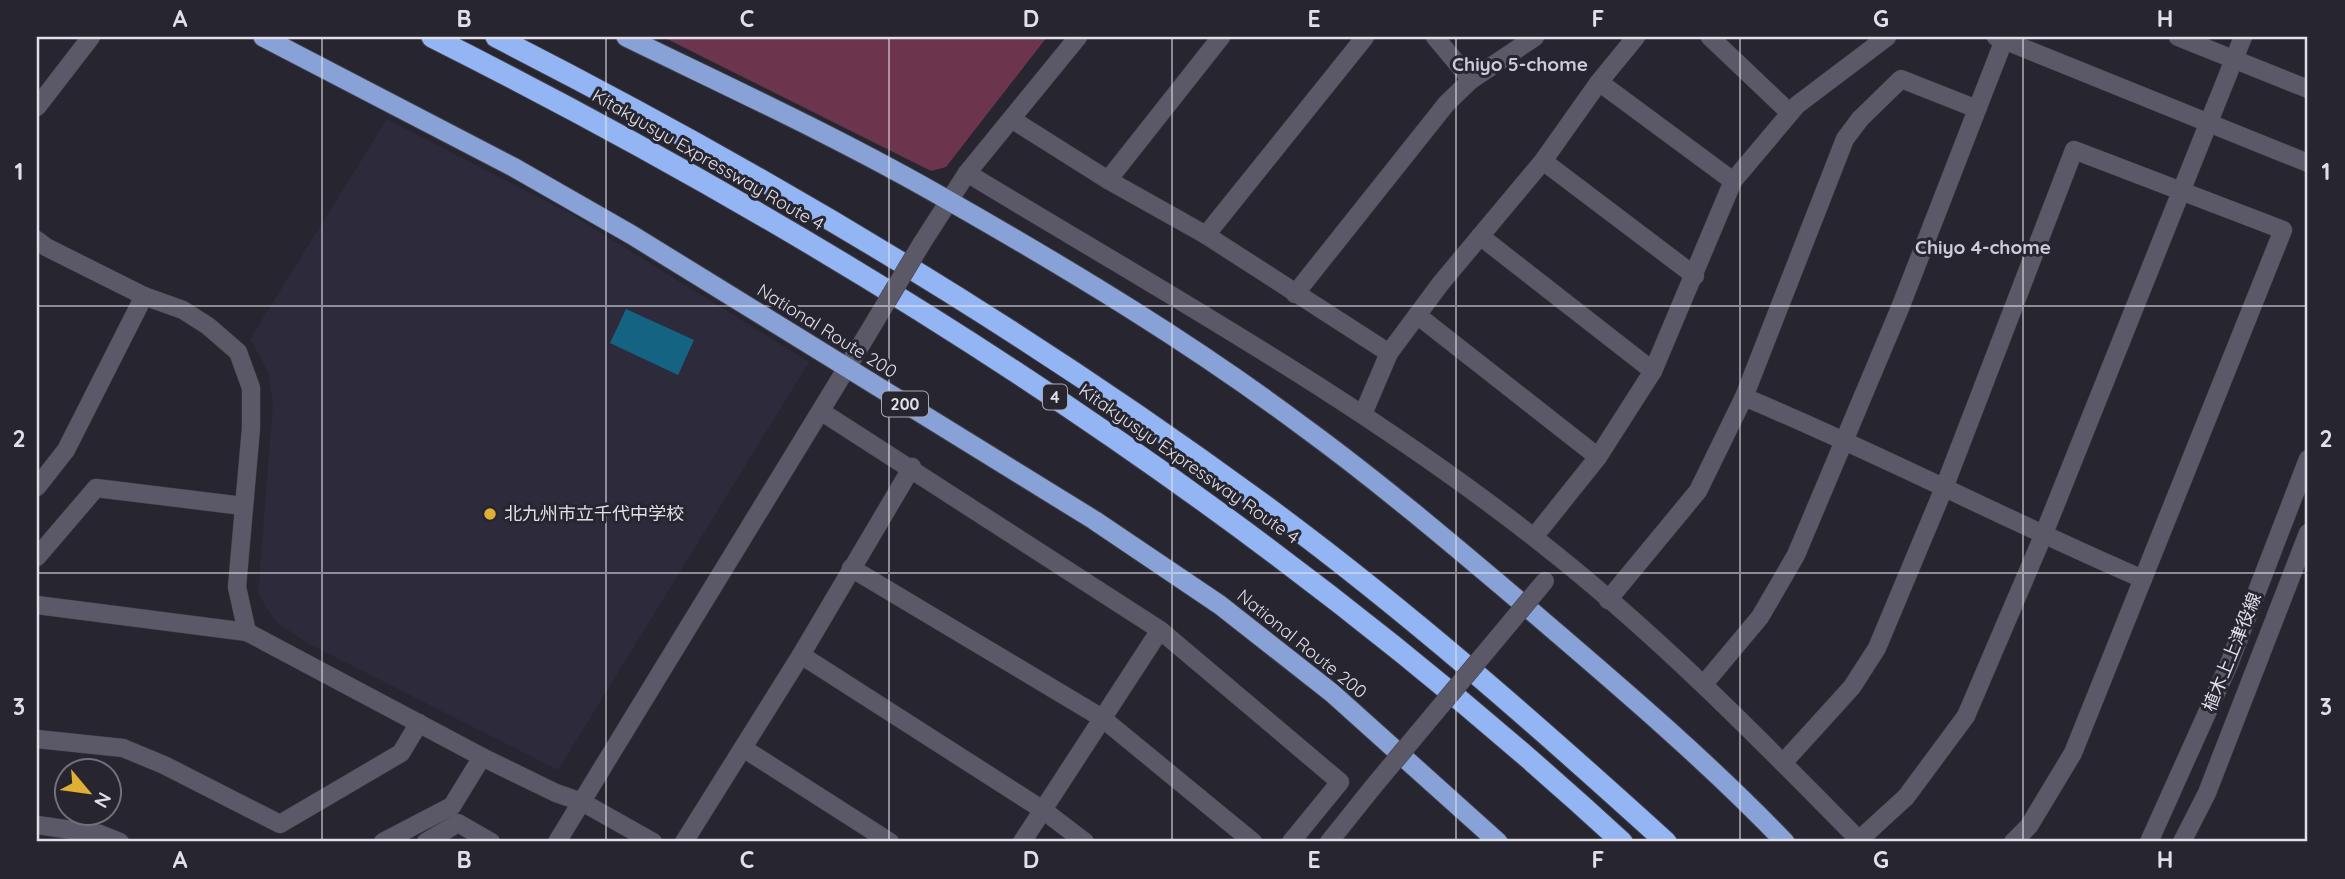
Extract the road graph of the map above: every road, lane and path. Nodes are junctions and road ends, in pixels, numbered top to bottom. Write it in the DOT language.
graph roads {
  1 [pos="92,37"];
  2 [pos="263,37"];
  3 [pos="432,37"];
  4 [pos="496,37"];
  5 [pos="626,37"];
  6 [pos="1078,37"];
  7 [pos="1221,37"];
  8 [pos="1365,37"];
  9 [pos="1435,37"];
  10 [pos="1535,37"];
  11 [pos="1636,37"];
  12 [pos="1710,37"];
  13 [pos="1887,37"];
  14 [pos="2178,37"];
  15 [pos="2243,37"];
  16 [pos="2000,38"];
  17 [pos="2234,59"];
  18 [pos="1471,80"];
  19 [pos="1599,82"];
  20 [pos="2308,89"];
  21 [pos="37,107"];
  22 [pos="1977,109"];
  23 [pos="1790,113"];
  24 [pos="1013,120"];
  25 [pos="2209,122"];
  26 [pos="1543,161"];
  27 [pos="2308,163"];
  28 [pos="967,173"];
  29 [pos="1108,180"];
  30 [pos="1733,181"];
  31 [pos="2179,192"];
  32 [pos="949,201"];
  33 [pos="1206,235"];
  34 [pos="1480,236"];
  35 [pos="37,240"];
  36 [pos="1695,276"];
  37 [pos="1295,294"];
  38 [pos="144,296"];
  39 [pos="1417,315"];
  40 [pos="1389,353"];
  41 [pos="847,368"];
  42 [pos="1653,372"];
  43 [pos="1744,397"];
  44 [pos="822,412"];
  45 [pos="1363,414"];
  46 [pos="1846,439"];
  47 [pos="1598,457"];
  48 [pos="2308,459"];
  49 [pos="912,467"];
  50 [pos="37,486"];
  51 [pos="1944,488"];
  52 [pos="243,506"];
  53 [pos="2308,533"];
  54 [pos="2043,536"];
  55 [pos="1534,537"];
  56 [pos="37,557"];
  57 [pos="1563,561"];
  58 [pos="851,568"];
  59 [pos="2143,579"];
  60 [pos="1608,600"];
  61 [pos="37,604"];
  62 [pos="1160,630"];
  63 [pos="247,632"];
  64 [pos="801,655"];
  65 [pos="1704,684"];
  66 [pos="1102,718"];
  67 [pos="419,723"];
  68 [pos="37,739"];
  69 [pos="743,748"];
  70 [pos="482,757"];
  71 [pos="1783,763"];
  72 [pos="582,802"];
  73 [pos="1043,810"];
  74 [pos="37,825"];
  75 [pos="1860,841"];
  76 [pos="120,842"];
  77 [pos="383,842"];
  78 [pos="426,842"];
  79 [pos="491,842"];
  80 [pos="558,842"];
  81 [pos="653,842"];
  82 [pos="684,842"];
  83 [pos="890,842"];
  84 [pos="1022,842"];
  85 [pos="1085,842"];
  86 [pos="1253,842"];
  87 [pos="1291,842"];
  88 [pos="1329,842"];
  89 [pos="1497,842"];
  90 [pos="1622,842"];
  91 [pos="1666,842"];
  92 [pos="1785,842"];
  93 [pos="2013,842"];
  94 [pos="2149,842"];
  95 [pos="2182,842"];
  1 -- 21 [label="street"];
  2 -- 41 [label="highway, National Route 200 / 200"];
  3 -- 90 [label="highway, Kitakyusyu Expressway Route 4 / 4"];
  4 -- 91 [label="highway, Kitakyusyu Expressway Route 4 / 4"];
  5 -- 32 [label="highway"];
  6 -- 24 [label="street"];
  7 -- 29 [label="street"];
  8 -- 33 [label="street"];
  9 -- 18 [label="street"];
  10 -- 18 [label="street"];
  11 -- 19 [label="street"];
  12 -- 23 [label="street"];
  13 -- 23 [label="street"];
  14 -- 17 [label="street"];
  15 -- 17 [label="street"];
  16 -- 22 [label="street"];
  16 -- 25 [label="street"];
  17 -- 20 [label="street"];
  17 -- 25 [label="street"];
  18 -- 37 [label="street"];
  19 -- 26 [label="street"];
  19 -- 30 [label="street"];
  22 -- 43 [label="street"];
  22 -- 46 [label="street"];
  23 -- 30 [label="street"];
  24 -- 28 [label="street"];
  24 -- 29 [label="street"];
  25 -- 27 [label="street"];
  25 -- 31 [label="street"];
  26 -- 34 [label="street"];
  26 -- 36 [label="street"];
  28 -- 32 [label="street"];
  28 -- 45 [label="street"];
  29 -- 33 [label="street"];
  30 -- 36 [label="street"];
  31 -- 51 [label="street"];
  31 -- 54 [label="street"];
  31 -- 59 [label="street"];
  32 -- 41 [label="street, bridge"];
  32 -- 92 [label="highway"];
  33 -- 37 [label="street"];
  34 -- 39 [label="street"];
  34 -- 42 [label="street"];
  35 -- 38 [label="street"];
  36 -- 42 [label="street"];
  37 -- 40 [label="street"];
  38 -- 50 [label="street"];
  38 -- 52 [label="street"];
  39 -- 40 [label="street"];
  39 -- 47 [label="street"];
  40 -- 45 [label="street"];
  41 -- 44 [label="street"];
  41 -- 89 [label="highway, National Route 200 / 200"];
  42 -- 47 [label="street"];
  43 -- 46 [label="street"];
  43 -- 60 [label="street"];
  44 -- 49 [label="street"];
  44 -- 72 [label="street"];
  45 -- 55 [label="street"];
  46 -- 51 [label="street"];
  46 -- 65 [label="street"];
  47 -- 55 [label="street"];
  48 -- 94 [label="street, 植木上上津役線"];
  49 -- 58 [label="street"];
  49 -- 62 [label="street"];
  51 -- 54 [label="street"];
  51 -- 71 [label="street"];
  52 -- 56 [label="street"];
  52 -- 63 [label="street"];
  53 -- 95 [label="street, 植木上上津役線"];
  54 -- 59 [label="street"];
  54 -- 75 [label="street"];
  55 -- 57 [label="street"];
  57 -- 60 [label="street"];
  57 -- 88 [label="street, bridge"];
  58 -- 64 [label="street"];
  58 -- 66 [label="street"];
  59 -- 93 [label="street"];
  60 -- 65 [label="street"];
  61 -- 63 [label="street"];
  62 -- 66 [label="street"];
  62 -- 87 [label="street"];
  63 -- 67 [label="street"];
  64 -- 69 [label="street"];
  64 -- 73 [label="street"];
  65 -- 71 [label="street"];
  66 -- 73 [label="street"];
  66 -- 86 [label="street"];
  67 -- 68 [label="street"];
  67 -- 70 [label="street"];
  69 -- 82 [label="street"];
  69 -- 83 [label="street"];
  70 -- 72 [label="street"];
  70 -- 77 [label="street"];
  71 -- 75 [label="street"];
  72 -- 80 [label="street"];
  72 -- 81 [label="street"];
  73 -- 84 [label="street"];
  73 -- 85 [label="street"];
  74 -- 76 [label="street"];
  78 -- 79 [label="street"];
}
